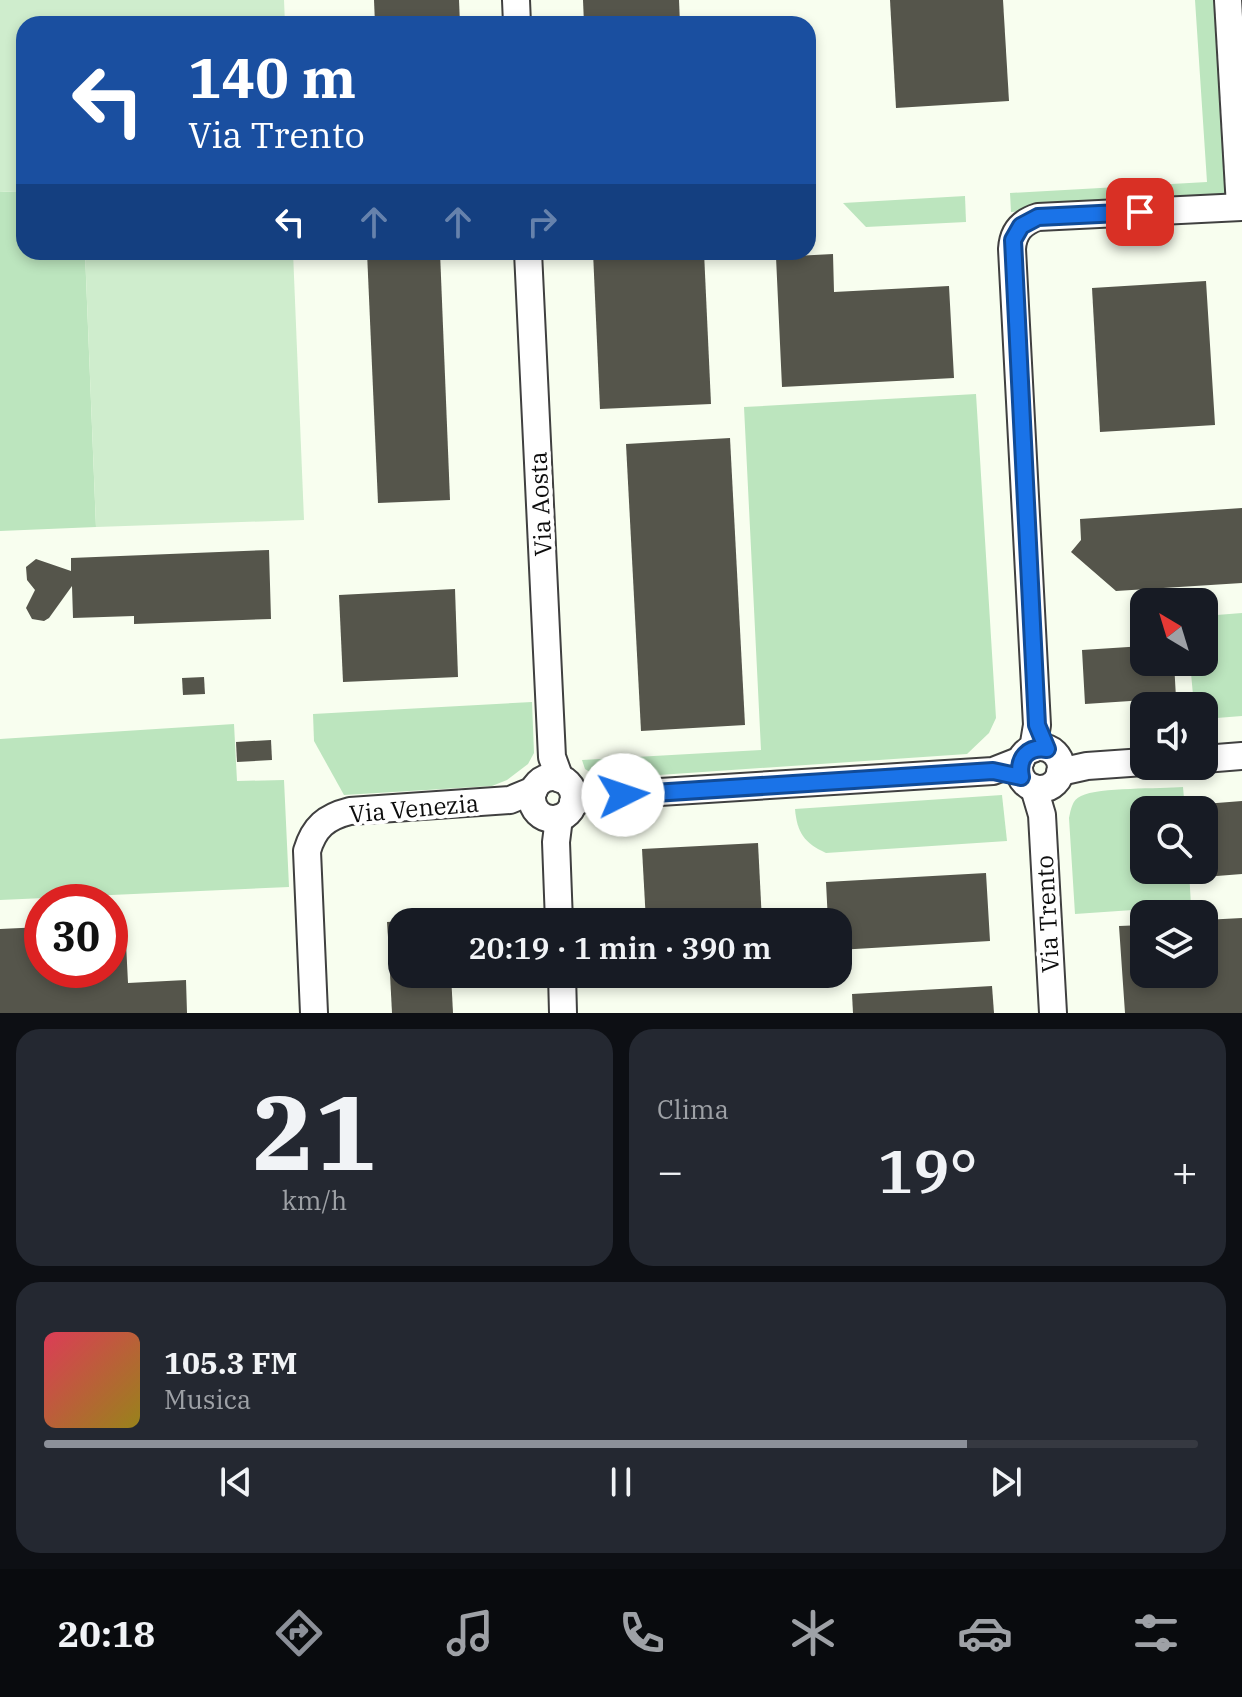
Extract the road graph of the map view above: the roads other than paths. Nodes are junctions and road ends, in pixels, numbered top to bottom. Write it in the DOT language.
graph roads {
  1 [pos="1228,0"];
  2 [pos="1241,207"];
  3 [pos="528,260"];
  4 [pos="1242,756"];
  5 [pos="1218,758"];
  6 [pos="1040,763"];
  7 [pos="1130,763"];
  8 [pos="553,798"];
  9 [pos="558,908"];
  10 [pos="562,988"];
  11 [pos="314,1013"];
  12 [pos="563,1013"];
  13 [pos="1053,1013"];
  1 -- 2 [label="street"];
  2 -- 6 [label="street, Via Trento"];
  3 -- 8 [label="street, Via Aosta"];
  4 -- 5 [label="street"];
  6 -- 7 [label="street"];
  6 -- 8 [label="street, Via Venezia"];
  6 -- 13 [label="street, Via Trento"];
  8 -- 9 [label="street, Via Aosta"];
  8 -- 11 [label="street, Via Venezia"];
  10 -- 12 [label="street"];
}
